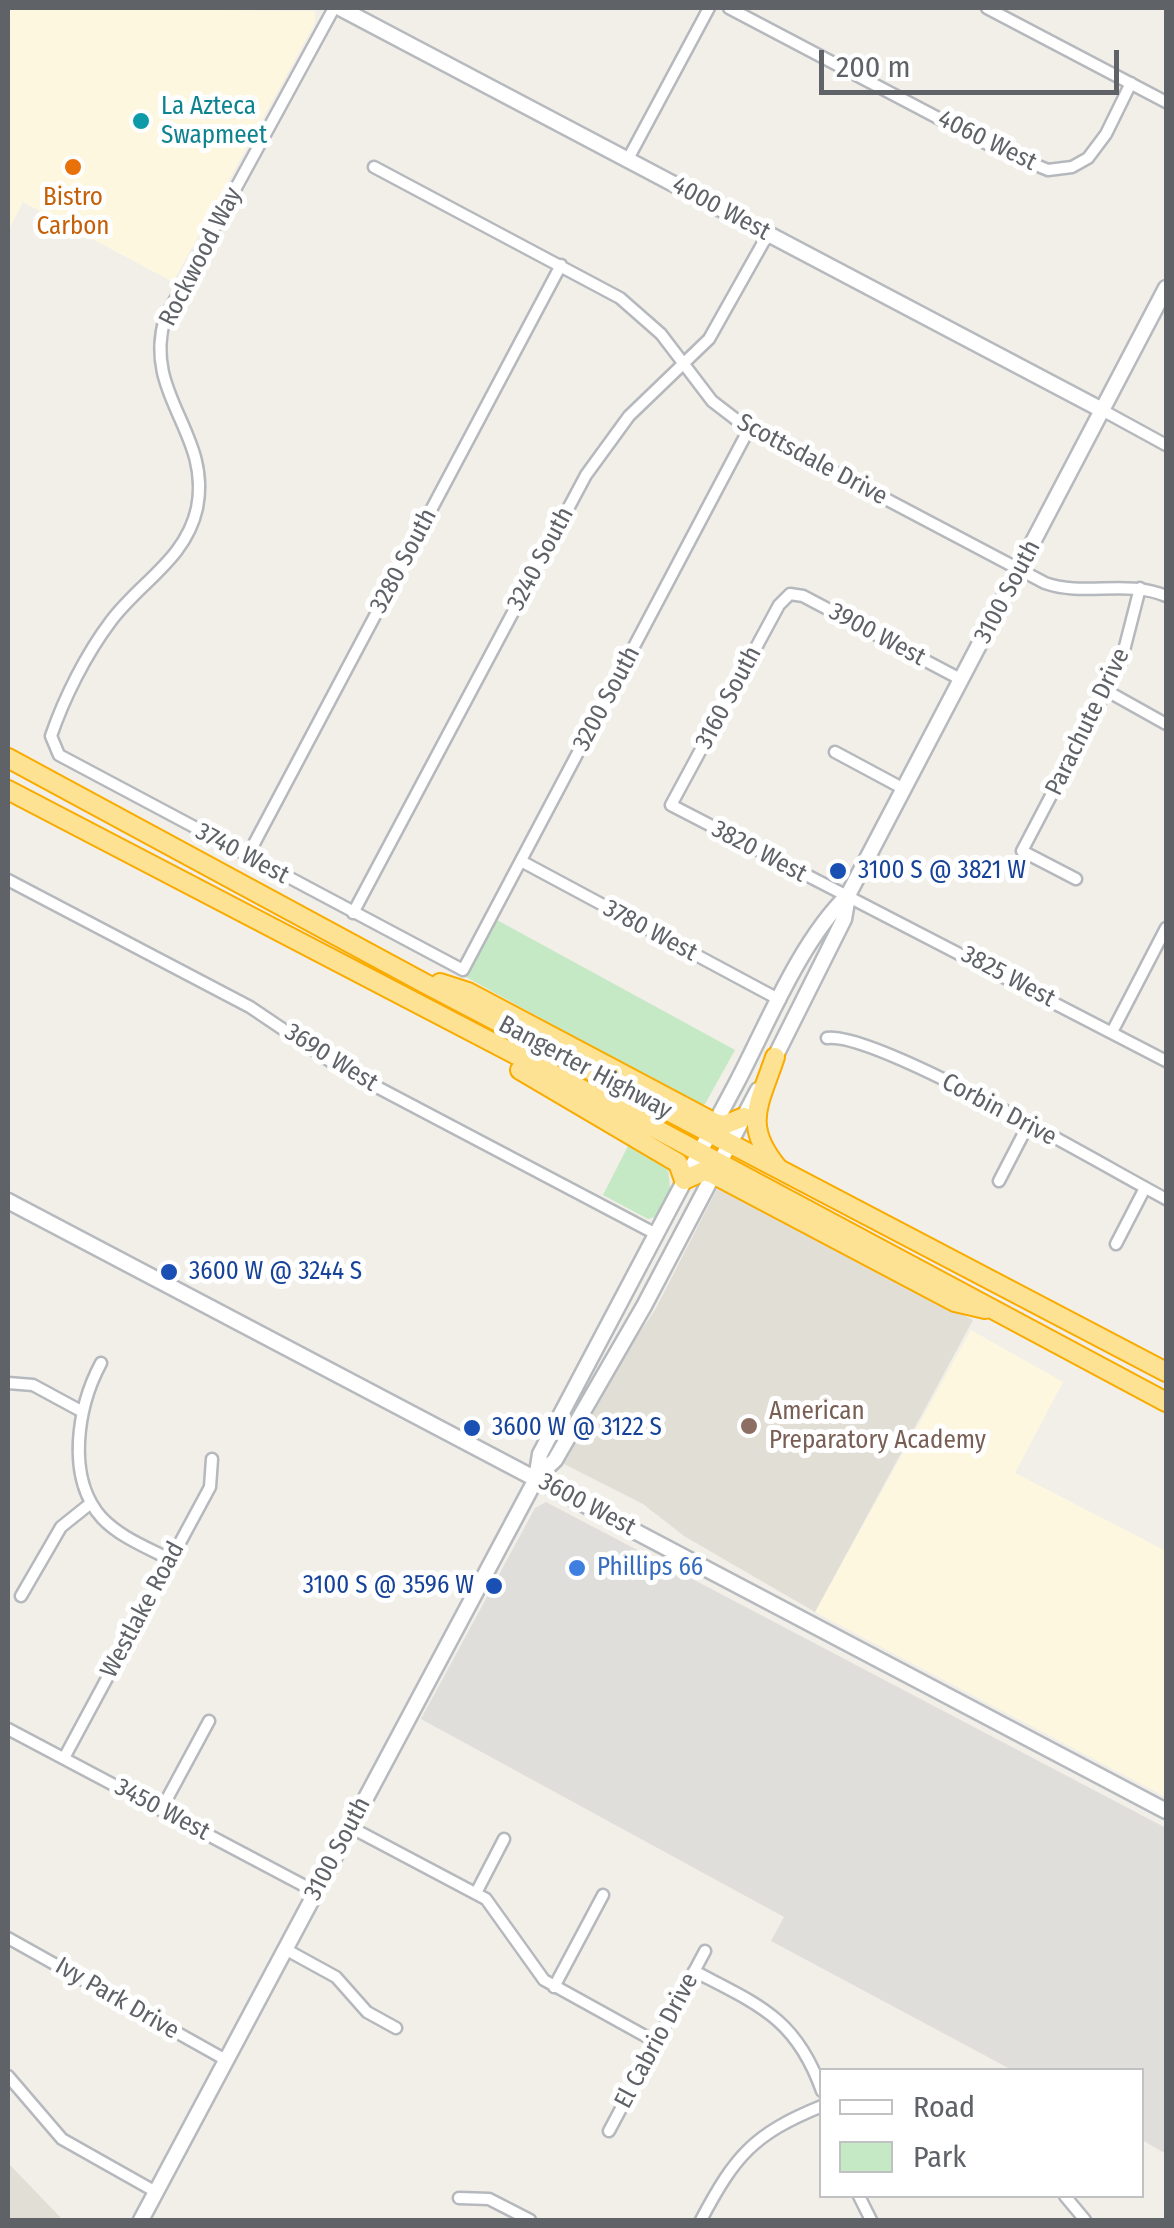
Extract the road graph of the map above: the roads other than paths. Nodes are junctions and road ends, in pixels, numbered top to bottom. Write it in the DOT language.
graph roads {
  1 [pos="337,8"];
  2 [pos="709,8"];
  3 [pos="729,8"];
  4 [pos="987,8"];
  5 [pos="1131,83"];
  6 [pos="1166,102"];
  7 [pos="628,159"];
  8 [pos="374,166"];
  9 [pos="768,234"];
  10 [pos="561,265"];
  11 [pos="1166,288"];
  12 [pos="684,365"];
  13 [pos="1102,410"];
  14 [pos="750,427"];
  15 [pos="1166,445"];
  16 [pos="1020,571"];
  17 [pos="1140,588"];
  18 [pos="790,594"];
  19 [pos="1166,596"];
  20 [pos="962,680"];
  21 [pos="1107,691"];
  22 [pos="58,717"];
  23 [pos="1166,724"];
  24 [pos="834,752"];
  25 [pos="8,758"];
  26 [pos="904,789"];
  27 [pos="8,790"];
  28 [pos="671,804"];
  29 [pos="247,857"];
  30 [pos="520,862"];
  31 [pos="1076,879"];
  32 [pos="8,880"];
  33 [pos="848,895"];
  34 [pos="353,914"];
  35 [pos="246,916"];
  36 [pos="1166,928"];
  37 [pos="463,970"];
  38 [pos="424,983"];
  39 [pos="780,1000"];
  40 [pos="1112,1032"];
  41 [pos="827,1038"];
  42 [pos="500,1048"];
  43 [pos="775,1057"];
  44 [pos="1166,1061"];
  45 [pos="744,1117"];
  46 [pos="1028,1126"];
  47 [pos="712,1128"];
  48 [pos="729,1144"];
  49 [pos="699,1152"];
  50 [pos="716,1168"];
  51 [pos="782,1172"];
  52 [pos="684,1180"];
  53 [pos="999,1182"];
  54 [pos="1145,1188"];
  55 [pos="1166,1199"];
  56 [pos="8,1201"];
  57 [pos="656,1234"];
  58 [pos="1116,1244"];
  59 [pos="995,1308"];
  60 [pos="101,1363"];
  61 [pos="1166,1372"];
  62 [pos="8,1383"];
  63 [pos="1166,1386"];
  64 [pos="1166,1402"];
  65 [pos="81,1411"];
  66 [pos="212,1459"];
  67 [pos="536,1478"];
  68 [pos="91,1503"];
  69 [pos="168,1559"];
  70 [pos="20,1596"];
  71 [pos="210,1721"];
  72 [pos="8,1728"];
  73 [pos="64,1758"];
  74 [pos="161,1810"];
  75 [pos="1166,1810"];
  76 [pos="350,1827"];
  77 [pos="504,1839"];
  78 [pos="316,1892"];
  79 [pos="476,1893"];
  80 [pos="603,1895"];
  81 [pos="8,1938"];
  82 [pos="285,1949"];
  83 [pos="705,1951"];
  84 [pos="694,1971"];
  85 [pos="554,1987"];
  86 [pos="396,2028"];
  87 [pos="656,2042"];
  88 [pos="226,2060"];
  89 [pos="8,2076"];
  90 [pos="819,2084"];
  91 [pos="819,2107"];
  92 [pos="609,2131"];
  93 [pos="156,2192"];
  94 [pos="459,2198"];
  95 [pos="1067,2198"];
  96 [pos="141,2220"];
  97 [pos="530,2220"];
  98 [pos="701,2220"];
  99 [pos="1085,2220"];
  1 -- 7 [label="main road, 4000 West"];
  1 -- 22 [label="street, Rockwood Way"];
  2 -- 7 [label="street"];
  3 -- 5 [label="street, 4060 West"];
  4 -- 5 [label="street"];
  5 -- 6 [label="street"];
  7 -- 9 [label="main road, 4000 West"];
  8 -- 10 [label="street, Scottsdale Drive"];
  9 -- 12 [label="street, 3240 South"];
  9 -- 13 [label="main road, 4000 West"];
  10 -- 12 [label="street, Scottsdale Drive"];
  10 -- 29 [label="street, 3280 South"];
  11 -- 13 [label="main road, 3100 South"];
  12 -- 14 [label="street, Scottsdale Drive"];
  12 -- 34 [label="street, 3240 South"];
  13 -- 15 [label="street"];
  13 -- 16 [label="main road, 3100 South"];
  14 -- 16 [label="street, Scottsdale Drive"];
  14 -- 30 [label="street, 3200 South"];
  16 -- 17 [label="street, Scottsdale Drive"];
  16 -- 20 [label="main road, 3100 South"];
  17 -- 19 [label="street, Scottsdale Drive"];
  17 -- 21 [label="street, Parachute Drive"];
  18 -- 20 [label="street, 3900 West"];
  18 -- 28 [label="street, 3160 South"];
  20 -- 26 [label="main road, 3100 South"];
  21 -- 23 [label="street"];
  21 -- 31 [label="street, Parachute Drive"];
  22 -- 29 [label="street, 3740 West"];
  24 -- 26 [label="street"];
  25 -- 38 [label="highway, Bangerter Highway"];
  26 -- 33 [label="main road, 3100 South"];
  27 -- 35 [label="highway, Bangerter Highway"];
  28 -- 33 [label="street, 3820 West"];
  29 -- 34 [label="street, 3740 West"];
  30 -- 37 [label="street, 3200 South"];
  30 -- 39 [label="street, 3780 West"];
  32 -- 57 [label="street, 3690 West"];
  33 -- 39 [label="main road, 3100 South"];
  33 -- 40 [label="street, 3825 West"];
  33 -- 43 [label="main road, 3100 South"];
  34 -- 37 [label="street, 3740 West"];
  35 -- 38 [label="highway"];
  35 -- 42 [label="highway, Bangerter Highway"];
  36 -- 40 [label="street"];
  38 -- 47 [label="highway, Bangerter Highway"];
  39 -- 47 [label="main road, 3100 South"];
  40 -- 44 [label="street, 3825 West"];
  41 -- 46 [label="street, Corbin Drive"];
  42 -- 49 [label="highway, Bangerter Highway"];
  42 -- 52 [label="highway"];
  43 -- 45 [label="main road, 3100 South"];
  43 -- 51 [label="highway"];
  45 -- 47 [label="highway"];
  45 -- 48 [label="main road, 3100 South"];
  46 -- 53 [label="street"];
  46 -- 54 [label="street, Corbin Drive"];
  47 -- 48 [label="highway, Bangerter Highway"];
  47 -- 49 [label="main road, 3100 South"];
  48 -- 50 [label="main road, 3100 South"];
  48 -- 51 [label="highway, Bangerter Highway"];
  49 -- 50 [label="highway, Bangerter Highway"];
  49 -- 52 [label="main road, 3100 South"];
  50 -- 52 [label="highway"];
  50 -- 59 [label="highway, Bangerter Highway"];
  50 -- 67 [label="main road, 3100 South"];
  51 -- 61 [label="highway, Bangerter Highway"];
  52 -- 57 [label="main road, 3100 South"];
  54 -- 55 [label="street, Corbin Drive"];
  54 -- 58 [label="street"];
  56 -- 67 [label="main road, 3600 West"];
  57 -- 67 [label="main road, 3100 South"];
  59 -- 63 [label="highway, Bangerter Highway"];
  59 -- 64 [label="highway"];
  60 -- 65 [label="street"];
  62 -- 65 [label="street"];
  65 -- 68 [label="street"];
  66 -- 69 [label="street, Westlake Road"];
  67 -- 75 [label="main road, 3600 West"];
  67 -- 76 [label="main road, 3100 South"];
  68 -- 69 [label="street"];
  68 -- 70 [label="street"];
  69 -- 73 [label="street, Westlake Road"];
  71 -- 74 [label="street"];
  72 -- 73 [label="street, 3450 West"];
  73 -- 74 [label="street, 3450 West"];
  74 -- 78 [label="street, 3450 West"];
  76 -- 78 [label="main road, 3100 South"];
  76 -- 79 [label="street"];
  77 -- 79 [label="street"];
  78 -- 82 [label="main road, 3100 South"];
  79 -- 85 [label="street"];
  80 -- 85 [label="street"];
  81 -- 88 [label="street, Ivy Park Drive"];
  82 -- 86 [label="street"];
  82 -- 88 [label="main road, 3100 South"];
  83 -- 84 [label="street, El Cabrio Drive"];
  84 -- 87 [label="street, El Cabrio Drive"];
  84 -- 90 [label="street"];
  85 -- 87 [label="street"];
  87 -- 92 [label="street, El Cabrio Drive"];
  88 -- 93 [label="main road, 3100 South"];
  89 -- 93 [label="street"];
  91 -- 98 [label="street"];
  93 -- 96 [label="main road, 3100 South"];
  94 -- 97 [label="street"];
  95 -- 99 [label="street"];
}
